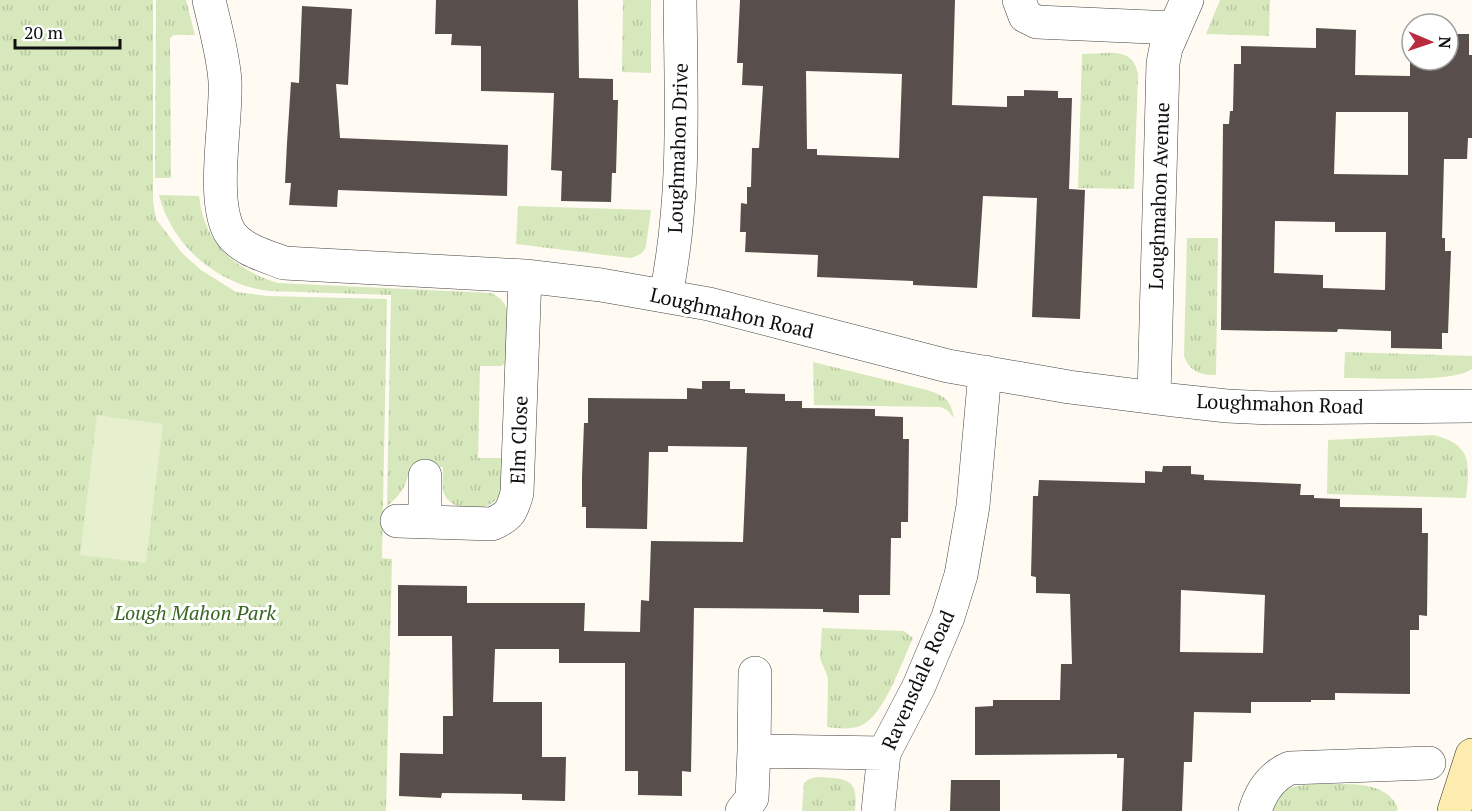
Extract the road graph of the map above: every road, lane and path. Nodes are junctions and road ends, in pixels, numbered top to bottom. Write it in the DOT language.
graph roads {
  1 [pos="209,0"];
  2 [pos="680,0"];
  3 [pos="1019,0"];
  4 [pos="1181,14"];
  5 [pos="525,276"];
  6 [pos="666,295"];
  7 [pos="985,372"];
  8 [pos="1154,396"];
  9 [pos="1472,406"];
  10 [pos="425,476"];
  11 [pos="755,673"];
  12 [pos="754,751"];
  13 [pos="884,753"];
  14 [pos="1472,755"];
  15 [pos="1429,763"];
  16 [pos="742,811"];
  17 [pos="878,811"];
  18 [pos="1255,811"];
  19 [pos="1454,811"];
  1 -- 5 [label="street, Loughmahon Road"];
  2 -- 6 [label="street, Loughmahon Drive"];
  3 -- 4 [label="street"];
  4 -- 8 [label="street, Loughmahon Avenue"];
  5 -- 6 [label="street, Loughmahon Road"];
  5 -- 10 [label="street, Elm Close"];
  6 -- 7 [label="street, Loughmahon Road"];
  7 -- 8 [label="street, Loughmahon Road"];
  7 -- 13 [label="street, Ravensdale Road"];
  8 -- 9 [label="street, Loughmahon Road"];
  11 -- 12 [label="street"];
  12 -- 13 [label="street"];
  12 -- 16 [label="street"];
  13 -- 17 [label="street, Ravensdale Road"];
  14 -- 19 [label="street"];
  15 -- 18 [label="street"];
}
